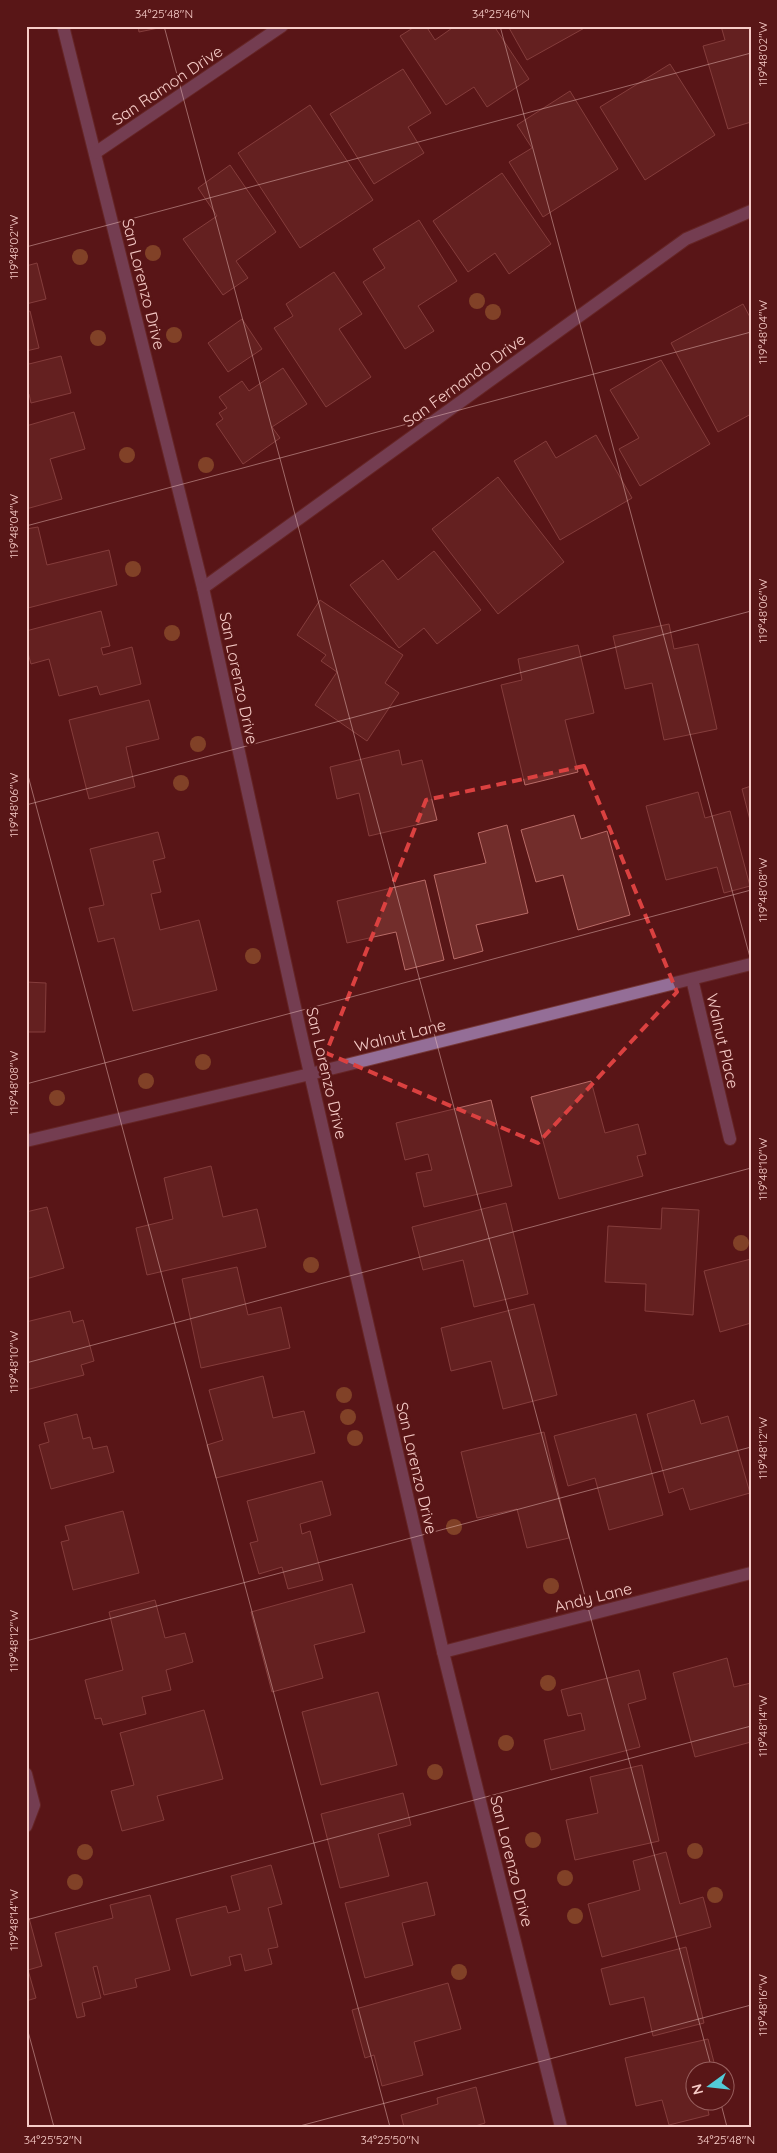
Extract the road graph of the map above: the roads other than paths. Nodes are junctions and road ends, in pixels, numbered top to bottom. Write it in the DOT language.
graph roads {
  1 [pos="63,26"];
  2 [pos="282,26"];
  3 [pos="95,153"];
  4 [pos="751,211"];
  5 [pos="203,588"];
  6 [pos="751,964"];
  7 [pos="692,979"];
  8 [pos="310,1074"];
  9 [pos="730,1139"];
  10 [pos="26,1141"];
  11 [pos="751,1573"];
  12 [pos="443,1652"];
  13 [pos="26,1774"];
  14 [pos="26,1826"];
  15 [pos="561,2127"];
  1 -- 3 [label="street, San Lorenzo Drive"];
  2 -- 3 [label="street, San Ramon Drive"];
  3 -- 5 [label="street, San Lorenzo Drive"];
  4 -- 5 [label="street, San Fernando Drive"];
  5 -- 8 [label="street, San Lorenzo Drive"];
  6 -- 7 [label="street, Walnut Lane"];
  7 -- 8 [label="street, Walnut Lane"];
  7 -- 9 [label="street, Walnut Place"];
  8 -- 10 [label="street, Walnut Lane"];
  8 -- 12 [label="street, San Lorenzo Drive"];
  11 -- 12 [label="street, Andy Lane"];
  12 -- 15 [label="street, San Lorenzo Drive"];
  13 -- 14 [label="street"];
}
